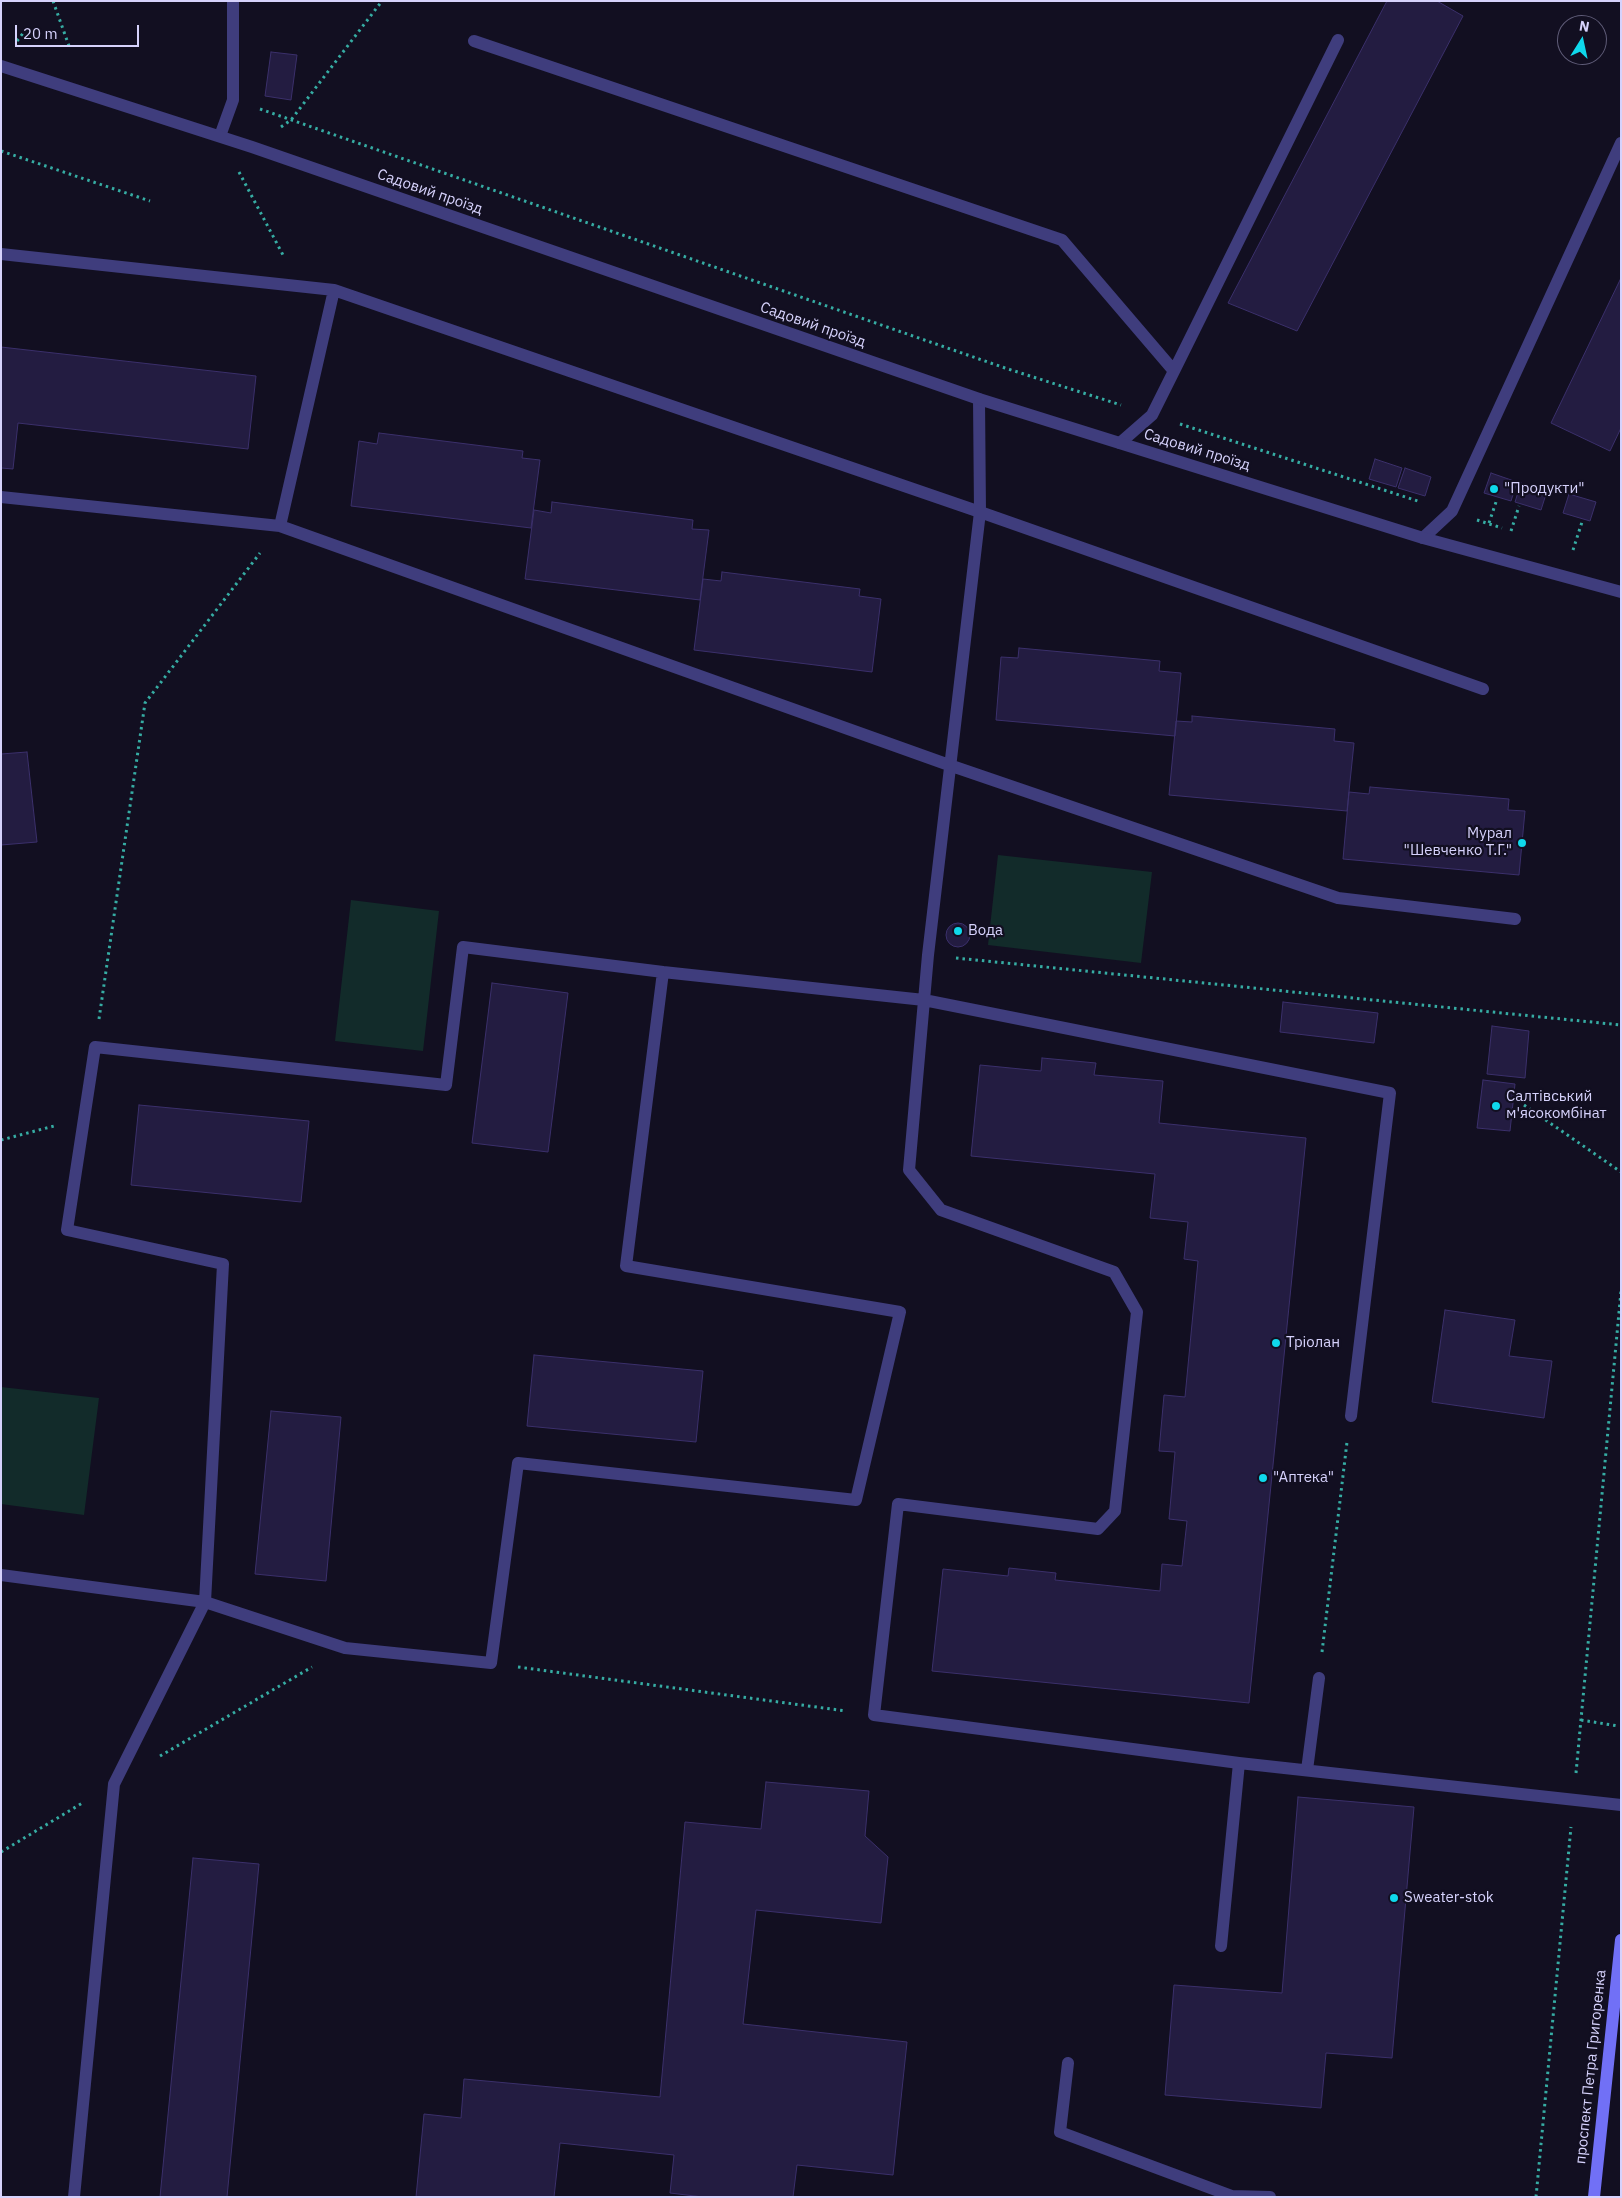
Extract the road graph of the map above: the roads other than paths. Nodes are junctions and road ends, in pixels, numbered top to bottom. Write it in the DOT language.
graph roads {
  1 [pos="233,1"];
  2 [pos="1338,40"];
  3 [pos="474,41"];
  4 [pos="1,66"];
  5 [pos="220,136"];
  6 [pos="1621,144"];
  7 [pos="1,254"];
  8 [pos="334,290"];
  9 [pos="1174,371"];
  10 [pos="979,399"];
  11 [pos="1120,443"];
  12 [pos="1,497"];
  13 [pos="980,512"];
  14 [pos="280,526"];
  15 [pos="1422,538"];
  16 [pos="1621,592"];
  17 [pos="1483,689"];
  18 [pos="949,765"];
  19 [pos="1516,919"];
  20 [pos="663,972"];
  21 [pos="924,1000"];
  22 [pos="1350,1416"];
  23 [pos="1,1575"];
  24 [pos="205,1602"];
  25 [pos="1319,1678"];
  26 [pos="1239,1763"];
  27 [pos="1308,1770"];
  28 [pos="1621,1805"];
  29 [pos="1621,1940"];
  30 [pos="1222,1946"];
  31 [pos="1068,2063"];
  32 [pos="1230,2196"];
  33 [pos="74,2197"];
  34 [pos="1270,2197"];
  35 [pos="1594,2197"];
  1 -- 5 [label="street"];
  2 -- 9 [label="street"];
  3 -- 9 [label="street"];
  4 -- 5 [label="street, Садовий проїзд"];
  5 -- 10 [label="street, Садовий проїзд"];
  6 -- 15 [label="street"];
  7 -- 8 [label="street"];
  8 -- 13 [label="street"];
  8 -- 14 [label="street"];
  9 -- 11 [label="street"];
  10 -- 11 [label="street, Садовий проїзд"];
  10 -- 13 [label="street"];
  11 -- 15 [label="street, Садовий проїзд"];
  12 -- 14 [label="street"];
  13 -- 17 [label="street"];
  13 -- 18 [label="street"];
  14 -- 18 [label="street"];
  15 -- 16 [label="street, Садовий проїзд"];
  18 -- 19 [label="street"];
  18 -- 21 [label="street"];
  20 -- 21 [label="street"];
  20 -- 24 [label="street"];
  20 -- 24 [label="street"];
  21 -- 22 [label="street"];
  21 -- 26 [label="street"];
  23 -- 24 [label="street"];
  24 -- 33 [label="street"];
  25 -- 27 [label="street"];
  26 -- 27 [label="street"];
  26 -- 30 [label="street"];
  27 -- 28 [label="street"];
  29 -- 35 [label="main road, проспект Петра Григоренка"];
  31 -- 32 [label="street"];
  32 -- 34 [label="street"];
}
